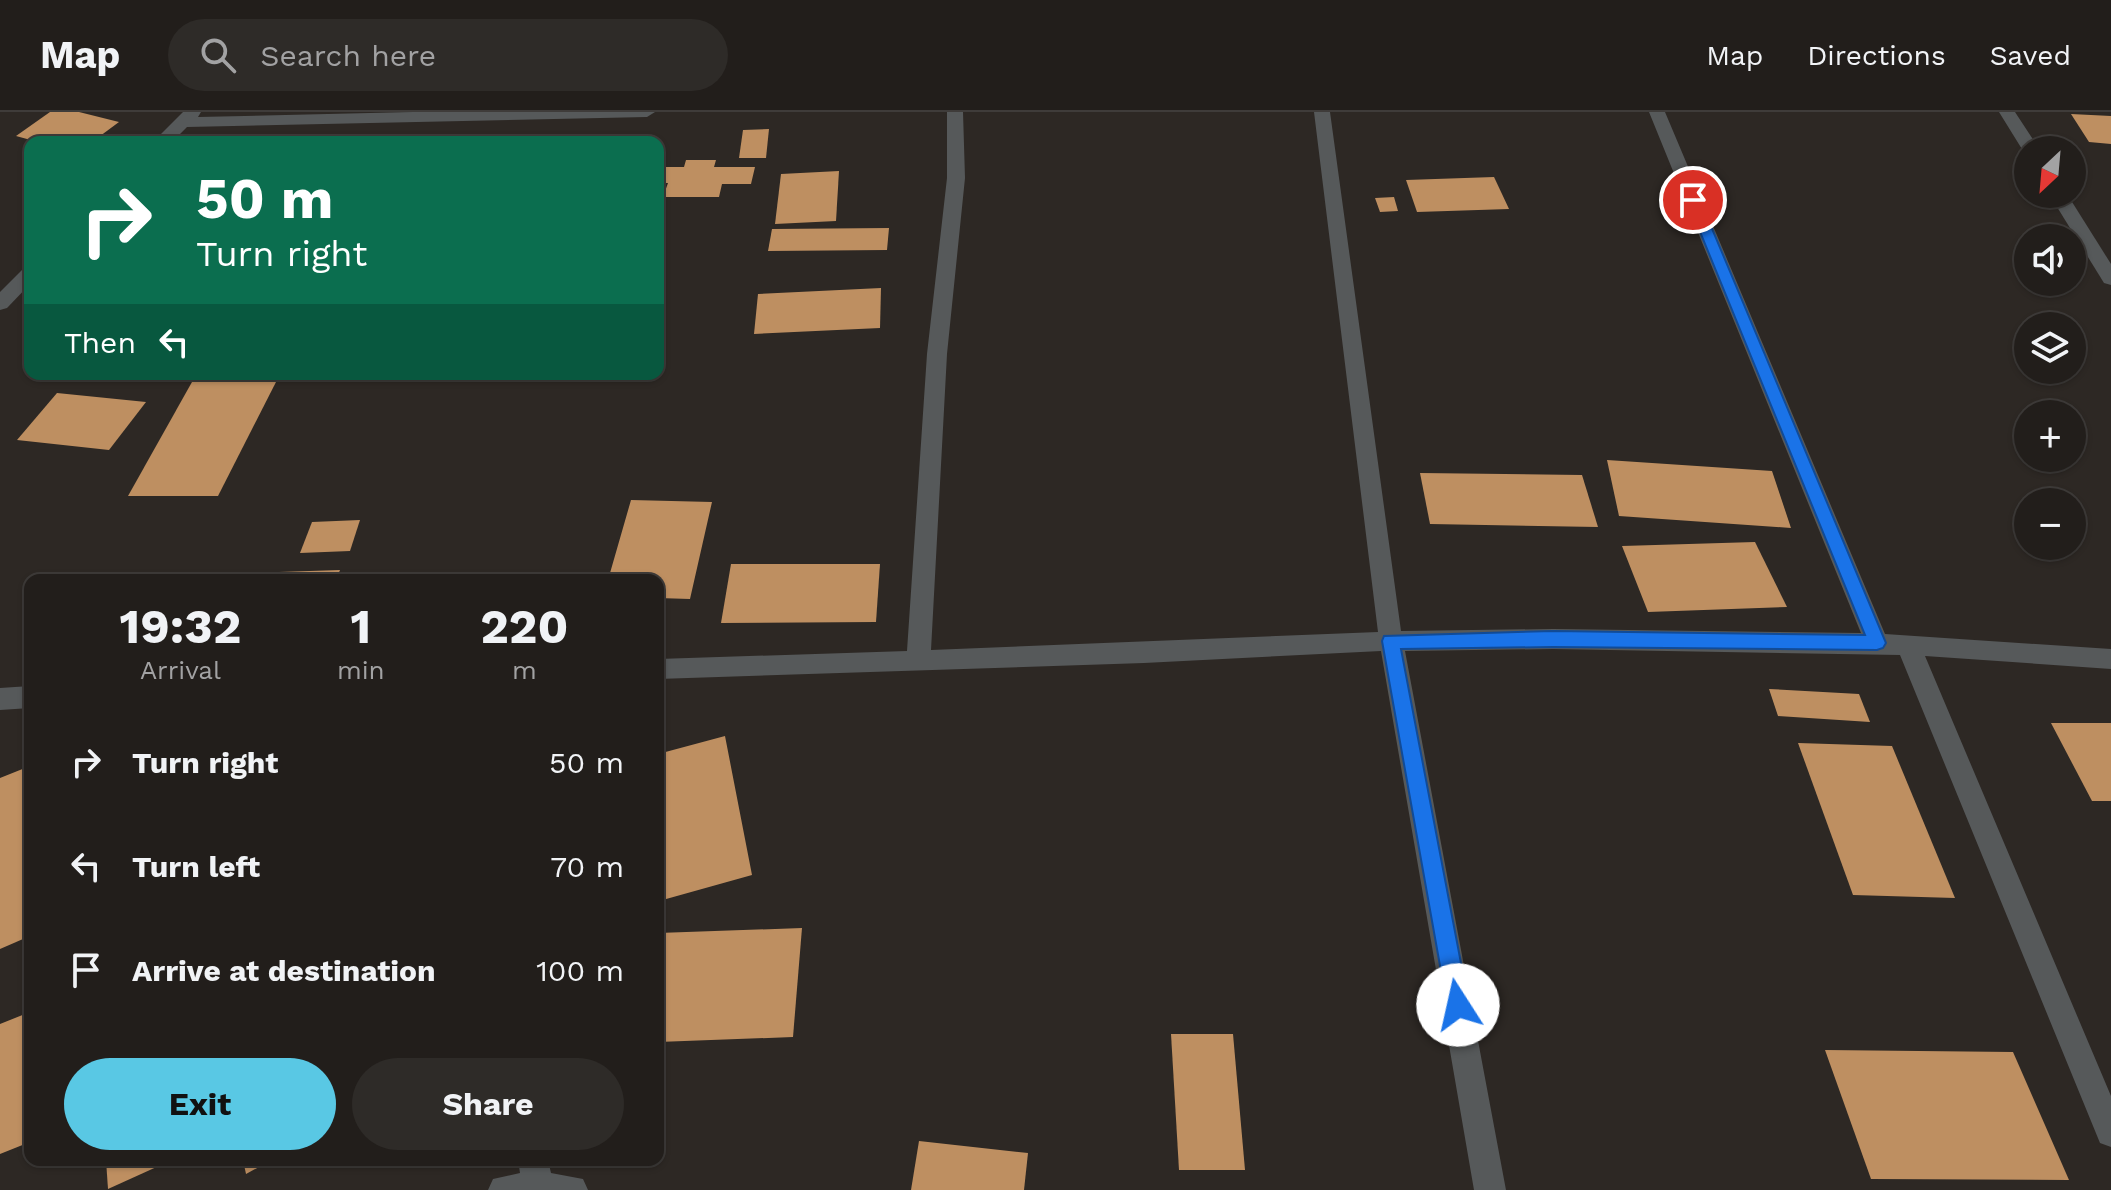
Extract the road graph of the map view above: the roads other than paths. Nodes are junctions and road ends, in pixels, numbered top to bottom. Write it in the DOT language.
graph roads {
  1 [pos="647,112"];
  2 [pos="955,112"];
  3 [pos="1322,112"];
  4 [pos="1657,112"];
  5 [pos="2007,112"];
  6 [pos="605,113"];
  7 [pos="188,117"];
  8 [pos="168,136"];
  9 [pos="2022,136"];
  10 [pos="2067,208"];
  11 [pos="24,279"];
  12 [pos="2111,279"];
  13 [pos="0,303"];
  14 [pos="1391,641"];
  15 [pos="1877,643"];
  16 [pos="1908,645"];
  17 [pos="2111,659"];
  18 [pos="918,660"];
  19 [pos="664,669"];
  20 [pos="24,697"];
  21 [pos="0,699"];
  22 [pos="2111,1132"];
  23 [pos="536,1173"];
  24 [pos="504,1190"];
  25 [pos="572,1190"];
  26 [pos="1490,1190"];
  1 -- 6 [label="street"];
  2 -- 18 [label="street"];
  3 -- 14 [label="street"];
  4 -- 15 [label="street"];
  5 -- 9 [label="street"];
  6 -- 7 [label="street"];
  7 -- 8 [label="street"];
  10 -- 12 [label="street"];
  11 -- 13 [label="street"];
  14 -- 15 [label="street"];
  14 -- 18 [label="street"];
  14 -- 26 [label="street"];
  15 -- 16 [label="street"];
  16 -- 17 [label="street"];
  16 -- 22 [label="street"];
  18 -- 19 [label="street"];
  20 -- 21 [label="street"];
  23 -- 24 [label="street"];
  23 -- 25 [label="street"];
}
